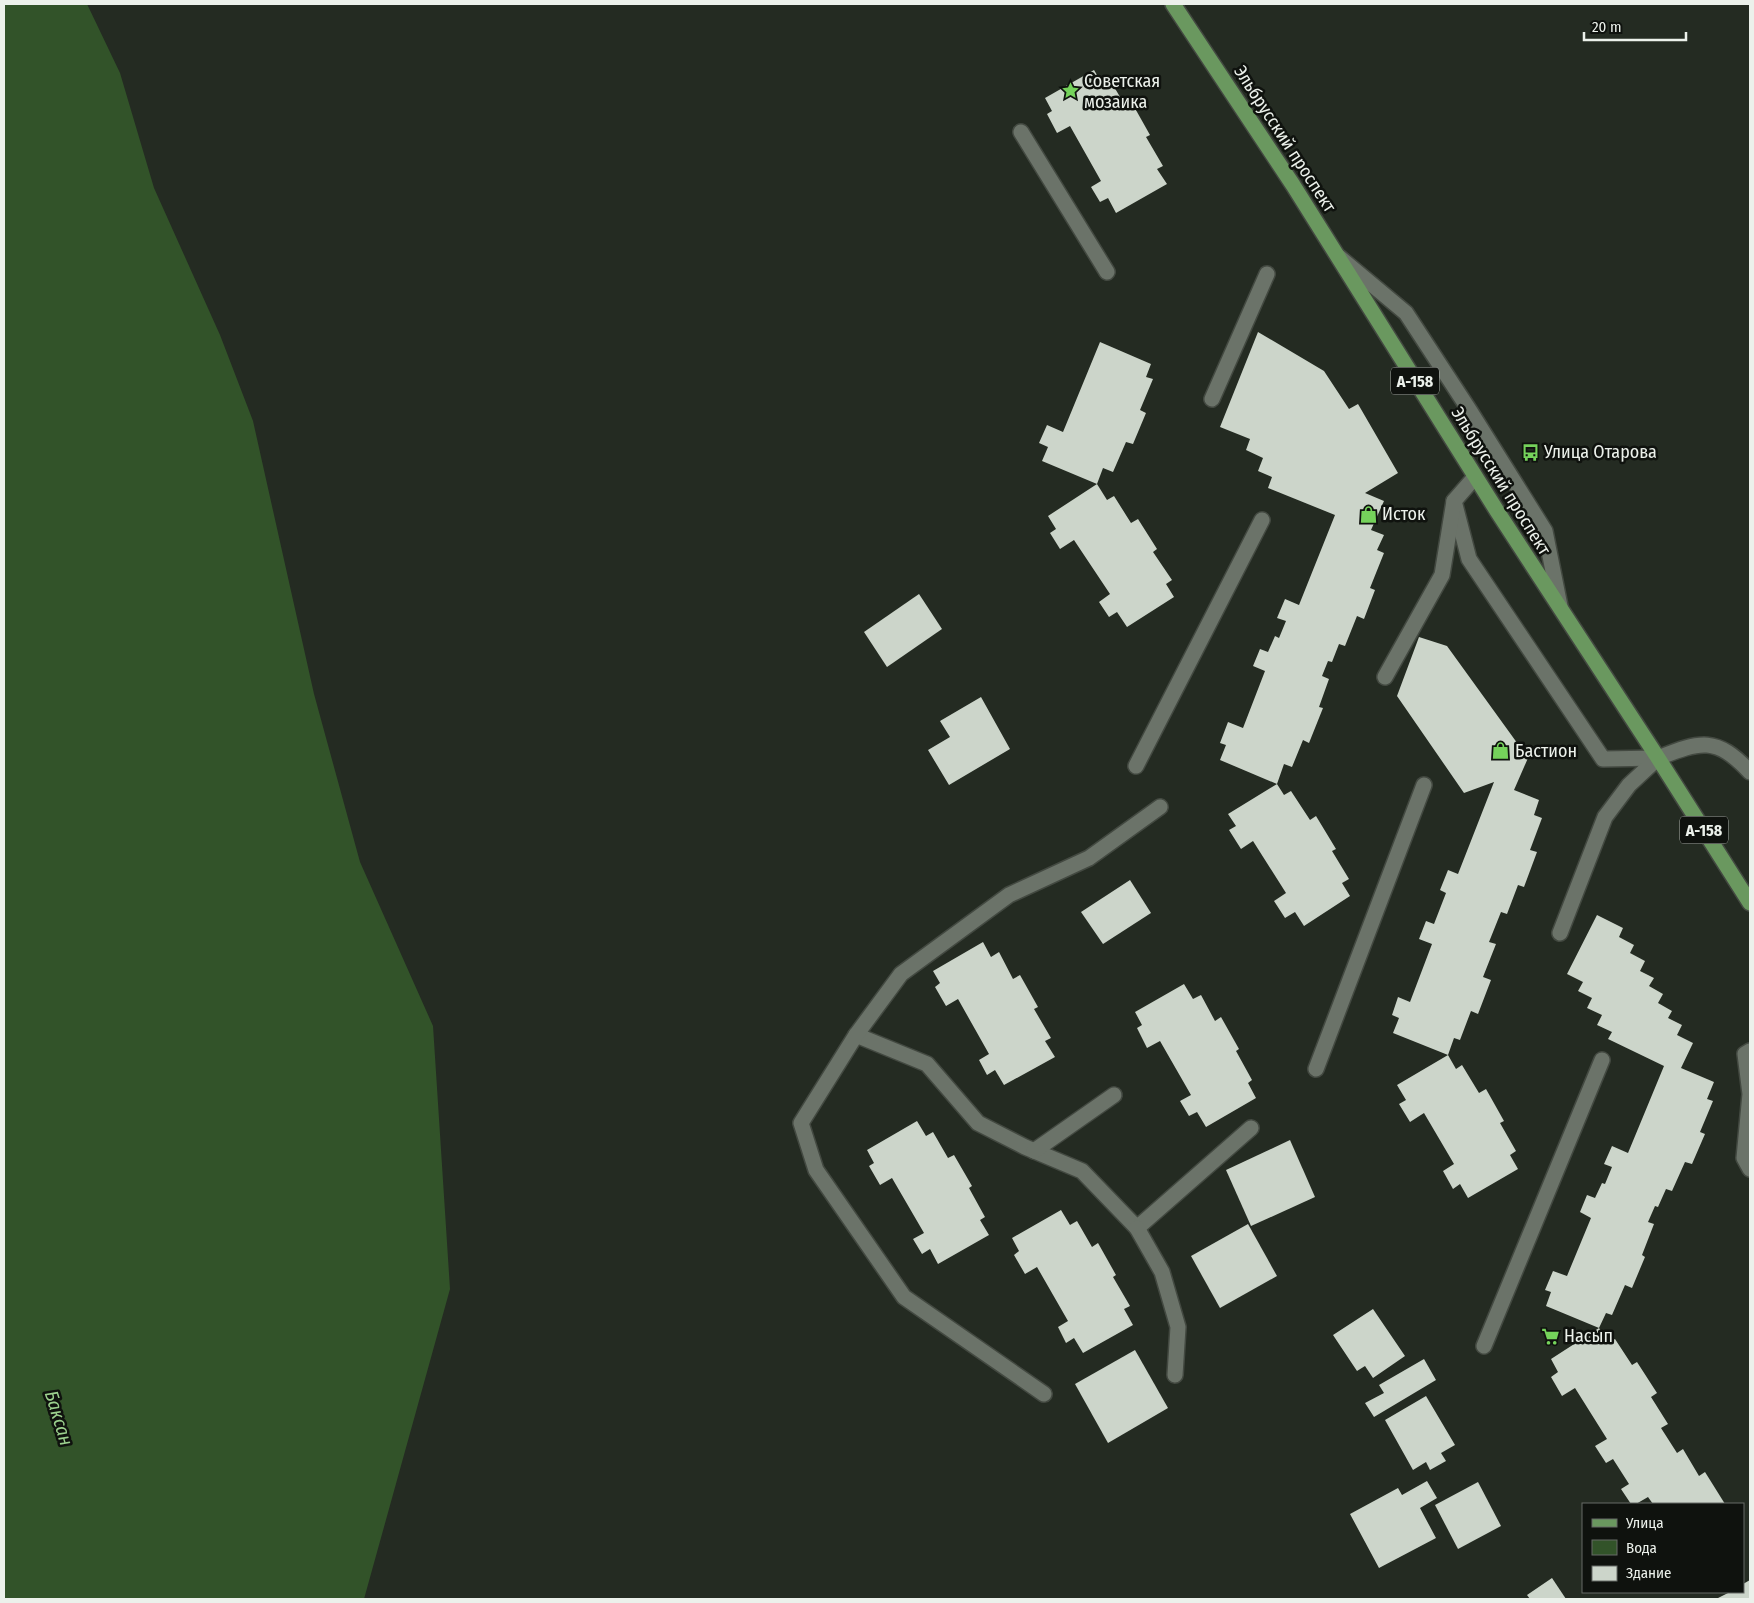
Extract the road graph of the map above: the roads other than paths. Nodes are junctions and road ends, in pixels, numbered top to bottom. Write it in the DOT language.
graph roads {
  1 [pos="1173,4"];
  2 [pos="1021,132"];
  3 [pos="1337,256"];
  4 [pos="1107,272"];
  5 [pos="1267,274"];
  6 [pos="1212,399"];
  7 [pos="1475,477"];
  8 [pos="1454,501"];
  9 [pos="1262,520"];
  10 [pos="1560,608"];
  11 [pos="1385,677"];
  12 [pos="1658,758"];
  13 [pos="1136,766"];
  14 [pos="1750,772"];
  15 [pos="1424,785"];
  16 [pos="1160,807"];
  17 [pos="1750,903"];
  18 [pos="1560,933"];
  19 [pos="856,1035"];
  20 [pos="1750,1052"];
  21 [pos="1602,1060"];
  22 [pos="1316,1069"];
  23 [pos="1114,1095"];
  24 [pos="1251,1128"];
  25 [pos="1034,1151"];
  26 [pos="1750,1169"];
  27 [pos="1137,1228"];
  28 [pos="1484,1346"];
  29 [pos="1175,1375"];
  30 [pos="1044,1394"];
  1 -- 3 [label="main road, Эльбрусский проспект / А-158"];
  2 -- 4 [label="street"];
  3 -- 7 [label="main road, Эльбрусский проспект / А-158"];
  3 -- 10 [label="street"];
  5 -- 6 [label="street"];
  7 -- 8 [label="street"];
  7 -- 10 [label="main road, Эльбрусский проспект / А-158"];
  8 -- 11 [label="street"];
  8 -- 12 [label="street"];
  9 -- 13 [label="street"];
  10 -- 12 [label="main road, Эльбрусский проспект / А-158"];
  12 -- 14 [label="street"];
  12 -- 17 [label="main road, Эльбрусский проспект / А-158"];
  12 -- 18 [label="street"];
  15 -- 22 [label="street"];
  16 -- 19 [label="street"];
  19 -- 25 [label="street"];
  19 -- 30 [label="street"];
  20 -- 26 [label="street"];
  21 -- 28 [label="street"];
  23 -- 25 [label="street"];
  24 -- 27 [label="street"];
  25 -- 27 [label="street"];
  27 -- 29 [label="street"];
}
